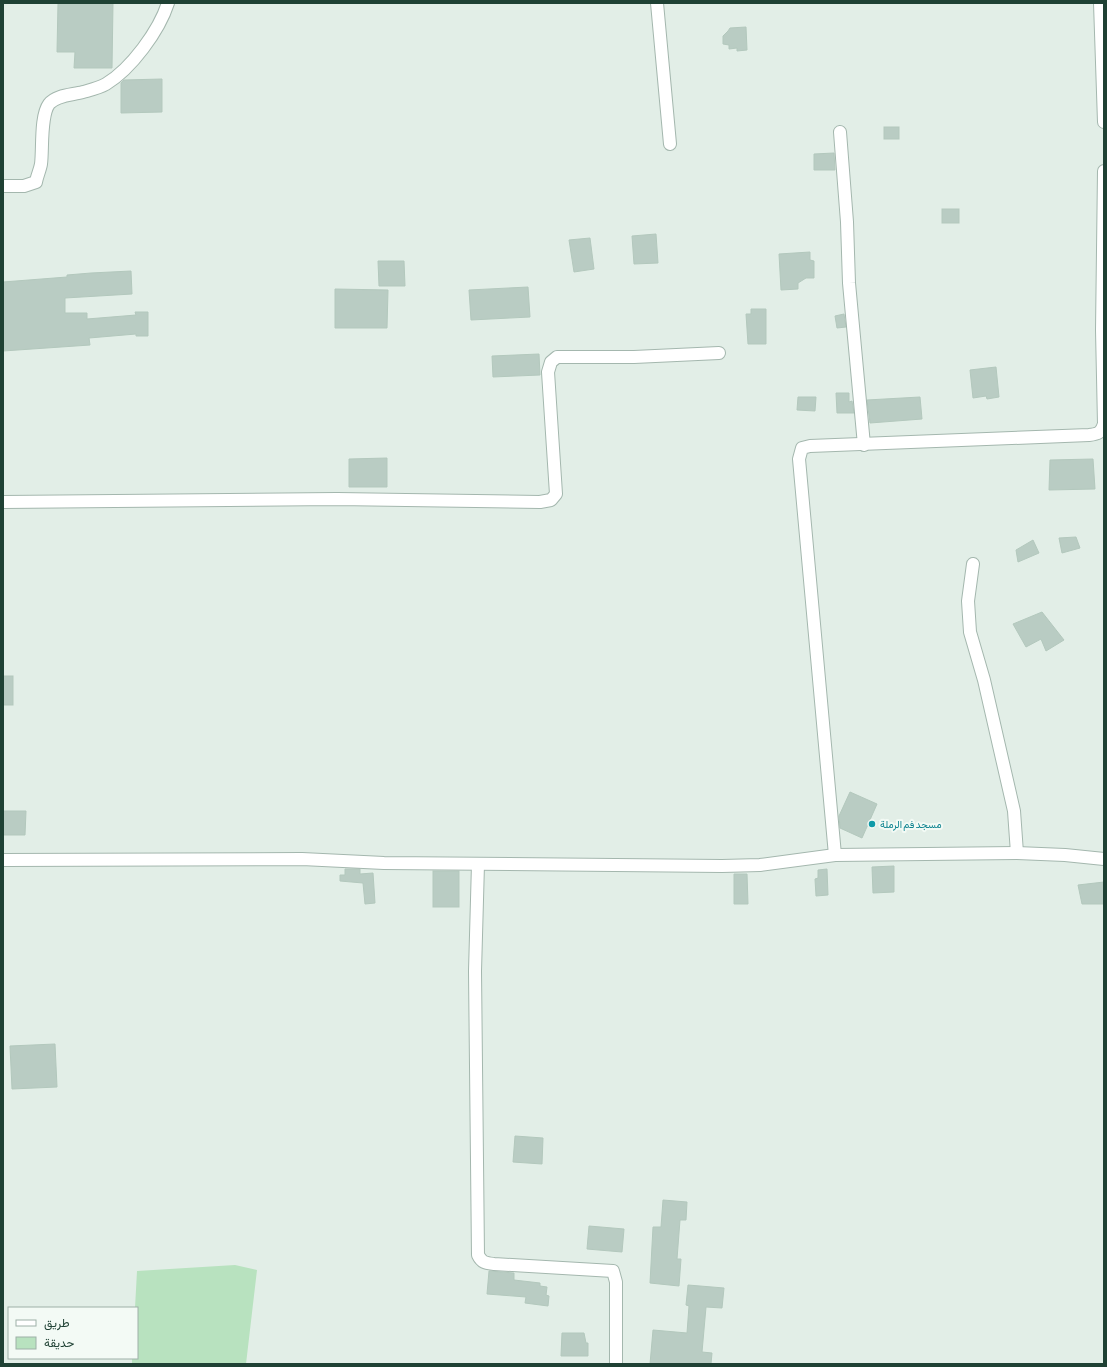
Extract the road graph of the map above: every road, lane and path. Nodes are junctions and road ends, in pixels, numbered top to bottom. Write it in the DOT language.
graph roads {
  1 [pos="168,3"];
  2 [pos="657,3"];
  3 [pos="1100,3"];
  4 [pos="1104,122"];
  5 [pos="840,132"];
  6 [pos="670,144"];
  7 [pos="1104,171"];
  8 [pos="3,186"];
  9 [pos="719,353"];
  10 [pos="864,445"];
  11 [pos="3,502"];
  12 [pos="973,564"];
  13 [pos="1017,853"];
  14 [pos="835,855"];
  15 [pos="1104,859"];
  16 [pos="3,860"];
  17 [pos="478,864"];
  18 [pos="616,1364"];
  1 -- 8 [label="street"];
  2 -- 6 [label="street"];
  3 -- 4 [label="street"];
  5 -- 10 [label="street"];
  7 -- 10 [label="street"];
  9 -- 11 [label="street"];
  10 -- 14 [label="street"];
  12 -- 13 [label="street"];
  13 -- 14 [label="street"];
  13 -- 15 [label="street"];
  14 -- 17 [label="street"];
  16 -- 17 [label="street"];
  17 -- 18 [label="street"];
}
